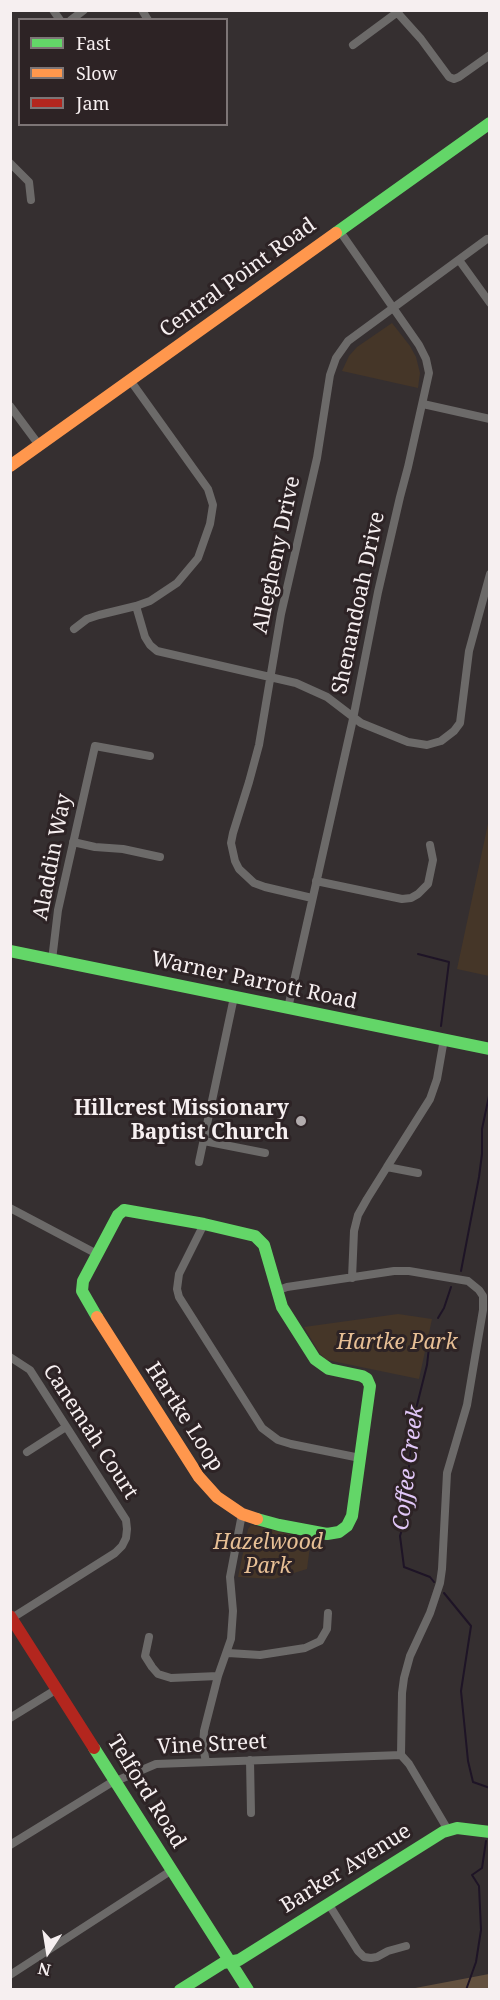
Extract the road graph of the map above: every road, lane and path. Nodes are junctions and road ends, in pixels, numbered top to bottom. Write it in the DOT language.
graph roads {
  1 [pos="397,11"];
  2 [pos="353,45"];
  3 [pos="489,55"];
  4 [pos="489,123"];
  5 [pos="10,163"];
  6 [pos="31,200"];
  7 [pos="339,230"];
  8 [pos="488,239"];
  9 [pos="459,260"];
  10 [pos="489,303"];
  11 [pos="392,307"];
  12 [pos="130,380"];
  13 [pos="423,404"];
  14 [pos="10,406"];
  15 [pos="489,419"];
  16 [pos="39,445"];
  17 [pos="10,466"];
  18 [pos="489,574"];
  19 [pos="136,606"];
  20 [pos="74,629"];
  21 [pos="271,677"];
  22 [pos="353,719"];
  23 [pos="150,756"];
  24 [pos="73,842"];
  25 [pos="430,845"];
  26 [pos="160,857"];
  27 [pos="316,881"];
  28 [pos="312,898"];
  29 [pos="10,951"];
  30 [pos="52,960"];
  31 [pos="234,997"];
  32 [pos="288,1008"];
  33 [pos="444,1040"];
  34 [pos="489,1048"];
  35 [pos="204,1141"];
  36 [pos="265,1153"];
  37 [pos="199,1162"];
  38 [pos="387,1167"];
  39 [pos="418,1173"];
  40 [pos="10,1208"];
  41 [pos="204,1224"];
  42 [pos="97,1254"];
  43 [pos="352,1278"];
  44 [pos="276,1291"];
  45 [pos="10,1357"];
  46 [pos="66,1427"];
  47 [pos="27,1452"];
  48 [pos="360,1458"];
  49 [pos="242,1514"];
  50 [pos="327,1613"];
  51 [pos="11,1617"];
  52 [pos="149,1637"];
  53 [pos="228,1653"];
  54 [pos="218,1676"];
  55 [pos="57,1689"];
  56 [pos="10,1718"];
  57 [pos="401,1755"];
  58 [pos="249,1760"];
  59 [pos="206,1762"];
  60 [pos="117,1781"];
  61 [pos="251,1813"];
  62 [pos="448,1830"];
  63 [pos="489,1832"];
  64 [pos="10,1845"];
  65 [pos="172,1870"];
  66 [pos="328,1903"];
  67 [pos="406,1946"];
  68 [pos="230,1961"];
  69 [pos="10,1974"];
  70 [pos="180,1989"];
  71 [pos="248,1989"];
  1 -- 2 [label="street"];
  1 -- 3 [label="street"];
  4 -- 7 [label="street, Central Point Road"];
  5 -- 6 [label="street"];
  7 -- 11 [label="street, Shenandoah Drive"];
  7 -- 12 [label="street, Central Point Road"];
  8 -- 9 [label="street, Allegheny Drive"];
  9 -- 10 [label="street"];
  9 -- 11 [label="street, Allegheny Drive"];
  11 -- 13 [label="street, Shenandoah Drive"];
  11 -- 21 [label="street, Allegheny Drive"];
  12 -- 16 [label="street, Central Point Road"];
  12 -- 19 [label="street"];
  13 -- 15 [label="street"];
  13 -- 22 [label="street, Shenandoah Drive"];
  14 -- 16 [label="street"];
  16 -- 17 [label="street, Central Point Road"];
  18 -- 22 [label="street"];
  19 -- 20 [label="street"];
  19 -- 21 [label="street"];
  21 -- 22 [label="street"];
  21 -- 28 [label="street, Allegheny Drive"];
  22 -- 27 [label="street, Shenandoah Drive"];
  23 -- 24 [label="street, Aladdin Way"];
  24 -- 26 [label="street"];
  24 -- 30 [label="street, Aladdin Way"];
  25 -- 27 [label="street"];
  27 -- 28 [label="street, Shenandoah Drive"];
  28 -- 32 [label="street, Shenandoah Drive"];
  29 -- 30 [label="street, Warner Parrott Road"];
  30 -- 31 [label="street, Warner Parrott Road"];
  31 -- 32 [label="street, Warner Parrott Road"];
  31 -- 35 [label="street"];
  32 -- 33 [label="street, Warner Parrott Road"];
  33 -- 34 [label="street, Warner Parrott Road"];
  33 -- 38 [label="street"];
  35 -- 36 [label="street"];
  35 -- 37 [label="street"];
  38 -- 39 [label="street"];
  38 -- 43 [label="street"];
  40 -- 42 [label="street"];
  41 -- 42 [label="street, Hartke Loop"];
  41 -- 44 [label="street, Hartke Loop"];
  41 -- 48 [label="street"];
  42 -- 49 [label="street, Hartke Loop"];
  43 -- 44 [label="street"];
  43 -- 57 [label="street"];
  44 -- 48 [label="street, Hartke Loop"];
  45 -- 46 [label="street, Canemah Court"];
  46 -- 47 [label="street"];
  46 -- 51 [label="street, Canemah Court"];
  48 -- 49 [label="street, Hartke Loop"];
  49 -- 53 [label="street"];
  50 -- 53 [label="street"];
  51 -- 55 [label="street, Telford Road"];
  52 -- 54 [label="street"];
  53 -- 54 [label="street"];
  54 -- 59 [label="street"];
  55 -- 56 [label="street"];
  55 -- 60 [label="street, Telford Road"];
  57 -- 58 [label="street, Vine Street"];
  57 -- 62 [label="street"];
  58 -- 59 [label="street, Vine Street"];
  58 -- 61 [label="street"];
  59 -- 60 [label="street, Vine Street"];
  60 -- 64 [label="street, Vine Street"];
  60 -- 65 [label="street, Telford Road"];
  62 -- 63 [label="street"];
  62 -- 66 [label="street, Barker Avenue"];
  65 -- 68 [label="street, Telford Road"];
  65 -- 69 [label="street"];
  66 -- 67 [label="street"];
  66 -- 68 [label="street, Barker Avenue"];
  68 -- 70 [label="street, Barker Avenue"];
  68 -- 71 [label="street, Telford Road"];
}
